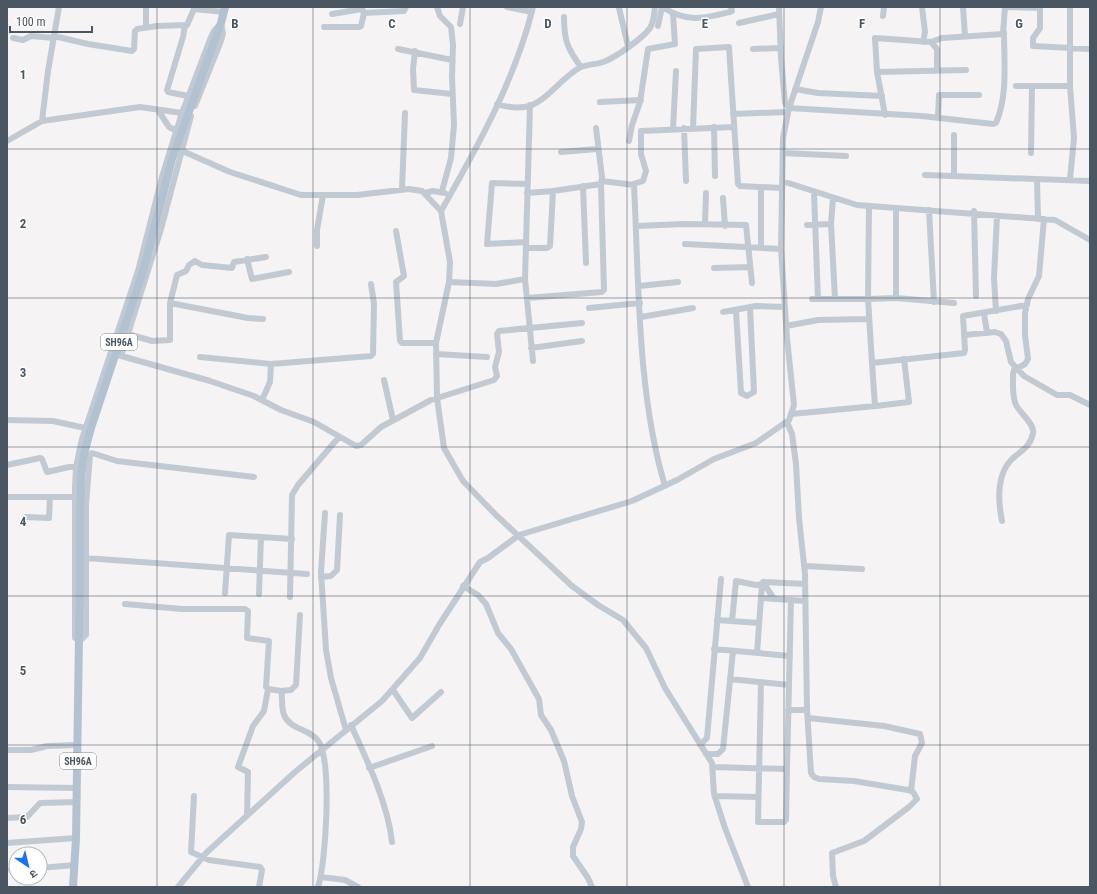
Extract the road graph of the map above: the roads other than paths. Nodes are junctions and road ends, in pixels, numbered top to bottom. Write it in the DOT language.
graph roads {
  1 [pos="59,7"];
  2 [pos="146,7"];
  3 [pos="406,7"];
  4 [pos="437,7"];
  5 [pos="463,7"];
  6 [pos="507,7"];
  7 [pos="655,7"];
  8 [pos="662,7"];
  9 [pos="731,7"];
  10 [pos="779,7"];
  11 [pos="821,7"];
  12 [pos="884,7"];
  13 [pos="922,7"];
  14 [pos="963,7"];
  15 [pos="1005,7"];
  16 [pos="1070,7"];
  17 [pos="619,8"];
  18 [pos="532,9"];
  19 [pos="225,10"];
  20 [pos="364,13"];
  21 [pos="332,14"];
  22 [pos="673,14"];
  23 [pos="779,14"];
  24 [pos="883,16"];
  25 [pos="564,17"];
  26 [pos="739,23"];
  27 [pos="221,24"];
  28 [pos="460,24"];
  29 [pos="185,25"];
  30 [pos="658,26"];
  31 [pos="146,27"];
  32 [pos="324,28"];
  33 [pos="1004,32"];
  34 [pos="965,36"];
  35 [pos="54,37"];
  36 [pos="12,38"];
  37 [pos="923,42"];
  38 [pos="931,42"];
  39 [pos="628,46"];
  40 [pos="780,48"];
  41 [pos="1069,48"];
  42 [pos="398,49"];
  43 [pos="753,49"];
  44 [pos="1090,49"];
  45 [pos="415,51"];
  46 [pos="452,60"];
  47 [pos="581,67"];
  48 [pos="937,70"];
  49 [pos="966,70"];
  50 [pos="676,71"];
  51 [pos="877,72"];
  52 [pos="1016,86"];
  53 [pos="1032,86"];
  54 [pos="1070,86"];
  55 [pos="795,89"];
  56 [pos="452,94"];
  57 [pos="979,95"];
  58 [pos="188,96"];
  59 [pos="882,96"];
  60 [pos="641,100"];
  61 [pos="600,102"];
  62 [pos="497,104"];
  63 [pos="530,105"];
  64 [pos="158,110"];
  65 [pos="788,110"];
  66 [pos="182,113"];
  67 [pos="405,113"];
  68 [pos="734,114"];
  69 [pos="885,115"];
  70 [pos="938,117"];
  71 [pos="42,121"];
  72 [pos="734,127"];
  73 [pos="596,128"];
  74 [pos="684,128"];
  75 [pos="694,128"];
  76 [pos="714,128"];
  77 [pos="673,129"];
  78 [pos="176,131"];
  79 [pos="954,135"];
  80 [pos="7,141"];
  81 [pos="629,141"];
  82 [pos="172,145"];
  83 [pos="597,149"];
  84 [pos="181,151"];
  85 [pos="561,152"];
  86 [pos="783,153"];
  87 [pos="1031,153"];
  88 [pos="846,156"];
  89 [pos="925,175"];
  90 [pos="715,176"];
  91 [pos="954,176"];
  92 [pos="1037,178"];
  93 [pos="1070,179"];
  94 [pos="686,181"];
  95 [pos="782,181"];
  96 [pos="1090,181"];
  97 [pos="601,183"];
  98 [pos="457,184"];
  99 [pos="527,184"];
  100 [pos="633,184"];
  101 [pos="583,186"];
  102 [pos="761,187"];
  103 [pos="781,188"];
  104 [pos="402,189"];
  105 [pos="442,191"];
  106 [pos="553,191"];
  107 [pos="814,192"];
  108 [pos="425,193"];
  109 [pos="527,193"];
  110 [pos="706,194"];
  111 [pos="322,196"];
  112 [pos="449,196"];
  113 [pos="723,198"];
  114 [pos="833,198"];
  115 [pos="869,206"];
  116 [pos="896,208"];
  117 [pos="929,210"];
  118 [pos="441,211"];
  119 [pos="974,212"];
  120 [pos="997,216"];
  121 [pos="1041,219"];
  122 [pos="705,224"];
  123 [pos="831,224"];
  124 [pos="807,225"];
  125 [pos="815,225"];
  126 [pos="636,226"];
  127 [pos="724,226"];
  128 [pos="396,231"];
  129 [pos="1090,239"];
  130 [pos="685,244"];
  131 [pos="526,245"];
  132 [pos="317,246"];
  133 [pos="748,247"];
  134 [pos="761,247"];
  135 [pos="782,249"];
  136 [pos="266,257"];
  137 [pos="247,260"];
  138 [pos="586,263"];
  139 [pos="750,267"];
  140 [pos="714,268"];
  141 [pos="289,272"];
  142 [pos="525,279"];
  143 [pos="449,282"];
  144 [pos="678,282"];
  145 [pos="752,283"];
  146 [pos="371,284"];
  147 [pos="639,286"];
  148 [pos="976,296"];
  149 [pos="527,298"];
  150 [pos="896,298"];
  151 [pos="834,299"];
  152 [pos="868,299"];
  153 [pos="934,302"];
  154 [pos="170,303"];
  155 [pos="640,303"];
  156 [pos="954,303"];
  157 [pos="1027,305"];
  158 [pos="784,307"];
  159 [pos="589,308"];
  160 [pos="693,308"];
  161 [pos="750,308"];
  162 [pos="736,311"];
  163 [pos="996,311"];
  164 [pos="723,312"];
  165 [pos="984,313"];
  166 [pos="641,317"];
  167 [pos="263,319"];
  168 [pos="868,319"];
  169 [pos="582,323"];
  170 [pos="786,326"];
  171 [pos="530,328"];
  172 [pos="986,333"];
  173 [pos="128,334"];
  174 [pos="964,335"];
  175 [pos="582,341"];
  176 [pos="436,343"];
  177 [pos="531,348"];
  178 [pos="111,353"];
  179 [pos="436,354"];
  180 [pos="121,356"];
  181 [pos="200,357"];
  182 [pos="487,357"];
  183 [pos="904,359"];
  184 [pos="533,361"];
  185 [pos="872,363"];
  186 [pos="271,364"];
  187 [pos="1016,368"];
  188 [pos="384,380"];
  189 [pos="437,398"];
  190 [pos="262,400"];
  191 [pos="1090,405"];
  192 [pos="876,406"];
  193 [pos="792,414"];
  194 [pos="7,420"];
  195 [pos="394,420"];
  196 [pos="787,422"];
  197 [pos="85,428"];
  198 [pos="339,437"];
  199 [pos="7,465"];
  200 [pos="76,467"];
  201 [pos="254,477"];
  202 [pos="665,486"];
  203 [pos="7,497"];
  204 [pos="50,497"];
  205 [pos="76,497"];
  206 [pos="325,513"];
  207 [pos="340,515"];
  208 [pos="26,517"];
  209 [pos="1002,521"];
  210 [pos="519,535"];
  211 [pos="261,537"];
  212 [pos="292,539"];
  213 [pos="86,558"];
  214 [pos="805,566"];
  215 [pos="226,567"];
  216 [pos="260,569"];
  217 [pos="862,569"];
  218 [pos="291,571"];
  219 [pos="307,574"];
  220 [pos="321,577"];
  221 [pos="721,579"];
  222 [pos="763,583"];
  223 [pos="805,584"];
  224 [pos="463,586"];
  225 [pos="225,594"];
  226 [pos="259,594"];
  227 [pos="290,597"];
  228 [pos="761,598"];
  229 [pos="774,599"];
  230 [pos="791,600"];
  231 [pos="805,601"];
  232 [pos="125,604"];
  233 [pos="300,614"];
  234 [pos="717,620"];
  235 [pos="732,621"];
  236 [pos="759,623"];
  237 [pos="79,637"];
  238 [pos="714,649"];
  239 [pos="733,651"];
  240 [pos="757,653"];
  241 [pos="790,656"];
  242 [pos="730,679"];
  243 [pos="761,682"];
  244 [pos="791,688"];
  245 [pos="268,689"];
  246 [pos="393,690"];
  247 [pos="282,691"];
  248 [pos="442,692"];
  249 [pos="788,710"];
  250 [pos="808,710"];
  251 [pos="808,718"];
  252 [pos="349,728"];
  253 [pos="78,745"];
  254 [pos="700,745"];
  255 [pos="432,746"];
  256 [pos="322,749"];
  257 [pos="7,750"];
  258 [pos="706,754"];
  259 [pos="369,768"];
  260 [pos="713,768"];
  261 [pos="759,769"];
  262 [pos="787,769"];
  263 [pos="7,787"];
  264 [pos="77,788"];
  265 [pos="911,791"];
  266 [pos="194,796"];
  267 [pos="715,796"];
  268 [pos="758,797"];
  269 [pos="77,802"];
  270 [pos="247,815"];
  271 [pos="7,818"];
  272 [pos="76,838"];
  273 [pos="392,842"];
  274 [pos="7,843"];
  275 [pos="202,857"];
  276 [pos="75,865"];
  277 [pos="48,867"];
  278 [pos="321,878"];
  279 [pos="73,887"];
  280 [pos="178,887"];
  281 [pos="259,887"];
  282 [pos="318,887"];
  283 [pos="358,887"];
  284 [pos="592,887"];
  285 [pos="748,887"];
  286 [pos="836,887"];
  1 -- 35 [label="street"];
  2 -- 31 [label="street"];
  3 -- 20 [label="street"];
  4 -- 46 [label="street"];
  5 -- 28 [label="street"];
  6 -- 18 [label="street"];
  7 -- 39 [label="street"];
  8 -- 22 [label="street"];
  8 -- 30 [label="street"];
  9 -- 22 [label="street"];
  10 -- 23 [label="street"];
  11 -- 55 [label="street"];
  12 -- 24 [label="street"];
  13 -- 37 [label="street"];
  14 -- 34 [label="street"];
  15 -- 33 [label="street"];
  15 -- 41 [label="street"];
  16 -- 41 [label="street"];
  17 -- 39 [label="street"];
  18 -- 62 [label="street"];
  19 -- 27 [label="main road, SH96A"];
  19 -- 29 [label="street"];
  20 -- 21 [label="street"];
  20 -- 32 [label="street"];
  22 -- 60 [label="street"];
  23 -- 26 [label="street"];
  23 -- 40 [label="street"];
  25 -- 47 [label="street"];
  27 -- 58 [label="street"];
  27 -- 84 [label="street"];
  27 -- 237 [label="main road, SH96A, bridge"];
  29 -- 31 [label="street"];
  29 -- 58 [label="street"];
  31 -- 35 [label="street"];
  33 -- 34 [label="street"];
  33 -- 70 [label="street"];
  34 -- 38 [label="street"];
  35 -- 36 [label="street"];
  35 -- 71 [label="street"];
  37 -- 38 [label="street"];
  37 -- 51 [label="street"];
  38 -- 48 [label="street"];
  39 -- 47 [label="street"];
  40 -- 43 [label="street"];
  40 -- 65 [label="street"];
  41 -- 44 [label="street"];
  41 -- 54 [label="street"];
  42 -- 45 [label="street"];
  45 -- 46 [label="street"];
  45 -- 56 [label="street"];
  46 -- 56 [label="street"];
  47 -- 63 [label="street"];
  48 -- 49 [label="street"];
  48 -- 51 [label="street"];
  50 -- 77 [label="street"];
  51 -- 59 [label="street"];
  52 -- 53 [label="street"];
  53 -- 54 [label="street"];
  53 -- 87 [label="street"];
  54 -- 93 [label="street"];
  55 -- 59 [label="street"];
  55 -- 65 [label="street"];
  56 -- 105 [label="street"];
  57 -- 70 [label="street"];
  58 -- 66 [label="street"];
  59 -- 69 [label="street"];
  60 -- 61 [label="street"];
  60 -- 81 [label="street"];
  62 -- 63 [label="street"];
  62 -- 98 [label="street"];
  63 -- 99 [label="street"];
  64 -- 66 [label="street"];
  64 -- 71 [label="street"];
  64 -- 78 [label="street"];
  65 -- 68 [label="street"];
  65 -- 69 [label="street"];
  65 -- 86 [label="street"];
  66 -- 78 [label="street"];
  67 -- 104 [label="street"];
  68 -- 72 [label="street"];
  68 -- 75 [label="street"];
  69 -- 70 [label="street"];
  71 -- 80 [label="street"];
  72 -- 76 [label="street"];
  72 -- 102 [label="street"];
  73 -- 83 [label="street"];
  74 -- 75 [label="street"];
  74 -- 77 [label="street"];
  74 -- 94 [label="street"];
  75 -- 76 [label="street"];
  76 -- 90 [label="street"];
  77 -- 100 [label="street"];
  78 -- 82 [label="street"];
  79 -- 91 [label="street"];
  82 -- 84 [label="street"];
  82 -- 178 [label="street"];
  83 -- 85 [label="street"];
  83 -- 97 [label="street"];
  84 -- 111 [label="street"];
  84 -- 173 [label="street"];
  86 -- 88 [label="street"];
  86 -- 95 [label="street"];
  89 -- 91 [label="street"];
  91 -- 92 [label="street"];
  92 -- 93 [label="street"];
  92 -- 121 [label="street"];
  93 -- 96 [label="street"];
  95 -- 103 [label="street"];
  95 -- 107 [label="street"];
  97 -- 100 [label="street"];
  97 -- 101 [label="street"];
  97 -- 149 [label="street"];
  98 -- 105 [label="street"];
  98 -- 112 [label="street"];
  99 -- 109 [label="street"];
  99 -- 131 [label="street"];
  100 -- 126 [label="street"];
  101 -- 106 [label="street"];
  101 -- 138 [label="street"];
  102 -- 103 [label="street"];
  102 -- 134 [label="street"];
  103 -- 135 [label="street"];
  104 -- 108 [label="street"];
  104 -- 111 [label="street"];
  105 -- 108 [label="street"];
  105 -- 112 [label="street"];
  106 -- 109 [label="street"];
  106 -- 131 [label="street"];
  107 -- 114 [label="street"];
  107 -- 125 [label="street"];
  108 -- 118 [label="street"];
  109 -- 131 [label="street"];
  110 -- 122 [label="street"];
  111 -- 132 [label="street"];
  112 -- 118 [label="street"];
  113 -- 127 [label="street"];
  114 -- 115 [label="street"];
  114 -- 123 [label="street"];
  115 -- 116 [label="street"];
  115 -- 152 [label="street"];
  116 -- 117 [label="street"];
  116 -- 150 [label="street"];
  117 -- 119 [label="street"];
  117 -- 153 [label="street"];
  118 -- 143 [label="street"];
  119 -- 120 [label="street"];
  119 -- 148 [label="street"];
  120 -- 121 [label="street"];
  120 -- 163 [label="street"];
  121 -- 129 [label="street"];
  121 -- 157 [label="street"];
  122 -- 126 [label="street"];
  122 -- 127 [label="street"];
  123 -- 125 [label="street"];
  123 -- 151 [label="street"];
  124 -- 125 [label="street"];
  125 -- 151 [label="street"];
  126 -- 147 [label="street"];
  127 -- 133 [label="street"];
  128 -- 176 [label="street"];
  130 -- 133 [label="street"];
  131 -- 142 [label="street"];
  133 -- 134 [label="street"];
  133 -- 139 [label="street"];
  134 -- 135 [label="street"];
  135 -- 158 [label="street"];
  136 -- 137 [label="street"];
  137 -- 141 [label="street"];
  137 -- 154 [label="street"];
  139 -- 140 [label="street"];
  139 -- 145 [label="street"];
  142 -- 143 [label="street"];
  142 -- 149 [label="street"];
  143 -- 176 [label="street"];
  144 -- 147 [label="street"];
  146 -- 186 [label="street"];
  147 -- 155 [label="street"];
  149 -- 171 [label="street"];
  150 -- 152 [label="street"];
  150 -- 153 [label="street"];
  151 -- 152 [label="street"];
  152 -- 168 [label="street"];
  153 -- 156 [label="street"];
  154 -- 167 [label="street"];
  154 -- 173 [label="street"];
  155 -- 159 [label="street"];
  155 -- 166 [label="street"];
  157 -- 163 [label="street"];
  157 -- 187 [label="street"];
  158 -- 161 [label="street"];
  158 -- 170 [label="street"];
  160 -- 166 [label="street"];
  161 -- 162 [label="street"];
  161 -- 162 [label="street"];
  162 -- 164 [label="street"];
  163 -- 165 [label="street"];
  165 -- 172 [label="street"];
  165 -- 174 [label="street"];
  166 -- 202 [label="street"];
  168 -- 170 [label="street"];
  168 -- 185 [label="street"];
  169 -- 171 [label="street"];
  170 -- 193 [label="street"];
  171 -- 177 [label="street"];
  171 -- 189 [label="street"];
  172 -- 174 [label="street"];
  172 -- 187 [label="street"];
  173 -- 180 [label="street"];
  174 -- 183 [label="street"];
  175 -- 177 [label="street"];
  176 -- 179 [label="street"];
  177 -- 184 [label="street"];
  178 -- 180 [label="street"];
  178 -- 197 [label="street"];
  179 -- 182 [label="street"];
  179 -- 189 [label="street"];
  180 -- 190 [label="street"];
  181 -- 186 [label="street"];
  183 -- 185 [label="street"];
  183 -- 192 [label="street"];
  185 -- 192 [label="street"];
  186 -- 190 [label="street"];
  187 -- 191 [label="street"];
  187 -- 209 [label="street"];
  188 -- 195 [label="street"];
  189 -- 195 [label="street"];
  189 -- 210 [label="street"];
  190 -- 198 [label="street"];
  192 -- 193 [label="street"];
  193 -- 196 [label="street"];
  194 -- 197 [label="street"];
  195 -- 198 [label="street"];
  196 -- 202 [label="street"];
  196 -- 214 [label="street"];
  197 -- 200 [label="street"];
  198 -- 212 [label="street"];
  199 -- 200 [label="street"];
  200 -- 205 [label="street"];
  201 -- 213 [label="street"];
  202 -- 210 [label="street"];
  203 -- 204 [label="street"];
  204 -- 205 [label="street"];
  204 -- 208 [label="street"];
  205 -- 237 [label="street"];
  206 -- 220 [label="street"];
  207 -- 220 [label="street"];
  210 -- 224 [label="street"];
  210 -- 254 [label="street"];
  211 -- 212 [label="street"];
  211 -- 215 [label="street"];
  211 -- 216 [label="street"];
  212 -- 218 [label="street"];
  213 -- 215 [label="street"];
  213 -- 237 [label="street"];
  214 -- 217 [label="street"];
  214 -- 223 [label="street"];
  215 -- 216 [label="street"];
  215 -- 225 [label="street"];
  216 -- 218 [label="street"];
  216 -- 226 [label="street"];
  218 -- 219 [label="street"];
  218 -- 227 [label="street"];
  220 -- 252 [label="street"];
  221 -- 234 [label="street"];
  222 -- 223 [label="street"];
  222 -- 228 [label="street"];
  222 -- 229 [label="street"];
  222 -- 235 [label="street"];
  223 -- 231 [label="street"];
  224 -- 246 [label="street"];
  224 -- 284 [label="street"];
  228 -- 229 [label="street"];
  228 -- 236 [label="street"];
  229 -- 230 [label="street"];
  230 -- 231 [label="street"];
  230 -- 241 [label="street"];
  231 -- 250 [label="street"];
  232 -- 245 [label="street"];
  233 -- 247 [label="street"];
  234 -- 235 [label="street"];
  234 -- 238 [label="street"];
  235 -- 236 [label="street"];
  236 -- 240 [label="street"];
  237 -- 253 [label="main road, SH96A"];
  238 -- 239 [label="street"];
  238 -- 254 [label="street"];
  239 -- 240 [label="street"];
  239 -- 242 [label="street"];
  240 -- 241 [label="street"];
  241 -- 244 [label="street"];
  242 -- 243 [label="street"];
  242 -- 258 [label="street"];
  243 -- 244 [label="street"];
  243 -- 261 [label="street"];
  244 -- 249 [label="street"];
  245 -- 247 [label="street"];
  245 -- 270 [label="street"];
  246 -- 248 [label="street"];
  246 -- 252 [label="street"];
  247 -- 256 [label="street"];
  249 -- 250 [label="street"];
  249 -- 262 [label="street"];
  250 -- 251 [label="street"];
  251 -- 265 [label="street"];
  251 -- 265 [label="street"];
  252 -- 256 [label="street"];
  252 -- 259 [label="street"];
  253 -- 257 [label="street"];
  253 -- 264 [label="main road, SH96A"];
  254 -- 258 [label="street"];
  255 -- 259 [label="street"];
  256 -- 270 [label="street"];
  256 -- 278 [label="street"];
  258 -- 260 [label="street"];
  259 -- 273 [label="street"];
  260 -- 261 [label="street"];
  260 -- 267 [label="street"];
  261 -- 262 [label="street"];
  261 -- 268 [label="street"];
  262 -- 268 [label="street"];
  263 -- 264 [label="street"];
  264 -- 269 [label="main road, SH96A"];
  265 -- 286 [label="street"];
  266 -- 275 [label="street"];
  267 -- 268 [label="street"];
  267 -- 285 [label="street"];
  269 -- 271 [label="street"];
  269 -- 272 [label="main road, SH96A"];
  270 -- 275 [label="street"];
  272 -- 274 [label="street"];
  272 -- 276 [label="main road, SH96A"];
  275 -- 280 [label="street"];
  275 -- 281 [label="street"];
  276 -- 277 [label="street"];
  276 -- 279 [label="main road, SH96A"];
  278 -- 282 [label="street"];
  278 -- 283 [label="street"];
}
